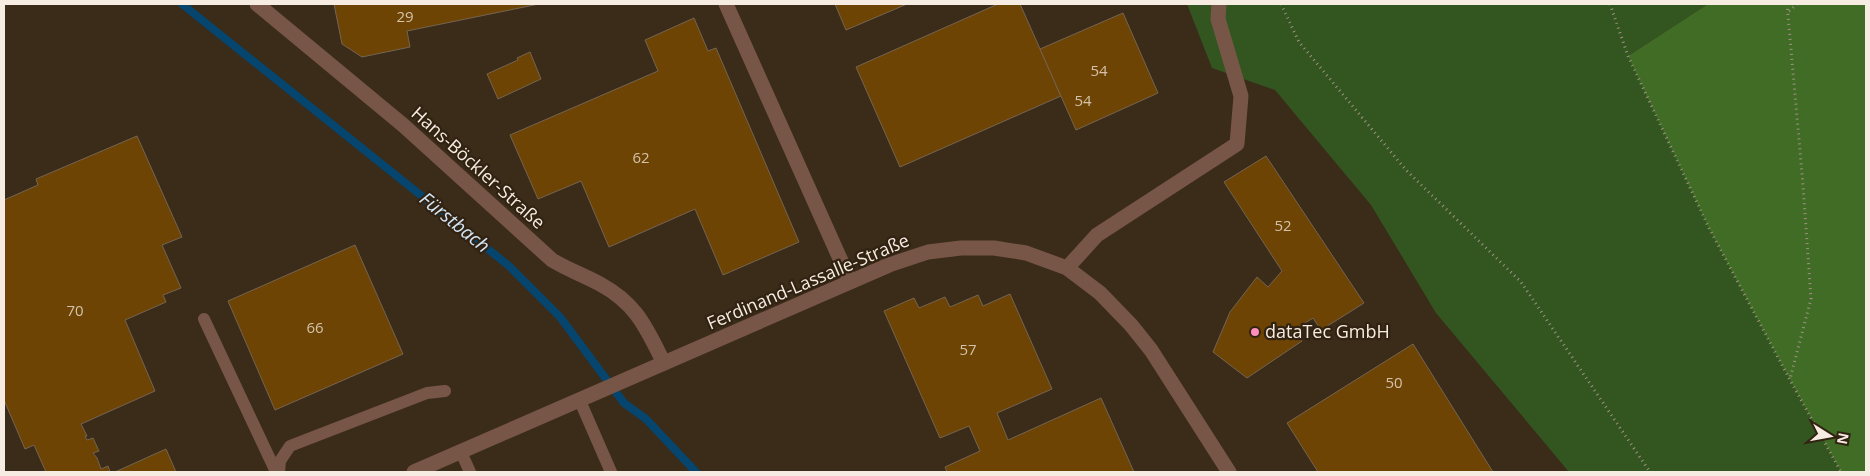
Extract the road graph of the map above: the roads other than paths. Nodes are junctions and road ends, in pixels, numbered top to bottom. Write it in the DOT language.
graph roads {
  1 [pos="257,4"];
  2 [pos="726,4"];
  3 [pos="1219,4"];
  4 [pos="1067,268"];
  5 [pos="850,281"];
  6 [pos="204,319"];
  7 [pos="664,363"];
  8 [pos="445,391"];
  9 [pos="583,400"];
  10 [pos="461,452"];
  11 [pos="278,472"];
  12 [pos="414,472"];
  13 [pos="470,472"];
  14 [pos="611,472"];
  15 [pos="1229,472"];
  1 -- 7 [label="street, Hans-Böckler-Straße"];
  2 -- 5 [label="street"];
  3 -- 4 [label="street"];
  4 -- 5 [label="street, Ferdinand-Lassalle-Straße"];
  4 -- 15 [label="street, Ferdinand-Lassalle-Straße"];
  5 -- 7 [label="street, Ferdinand-Lassalle-Straße"];
  6 -- 11 [label="lane"];
  7 -- 9 [label="street, Ferdinand-Lassalle-Straße"];
  8 -- 11 [label="lane"];
  9 -- 10 [label="street, Ferdinand-Lassalle-Straße"];
  9 -- 14 [label="lane"];
  10 -- 12 [label="street, Ferdinand-Lassalle-Straße"];
  10 -- 13 [label="lane"];
}
